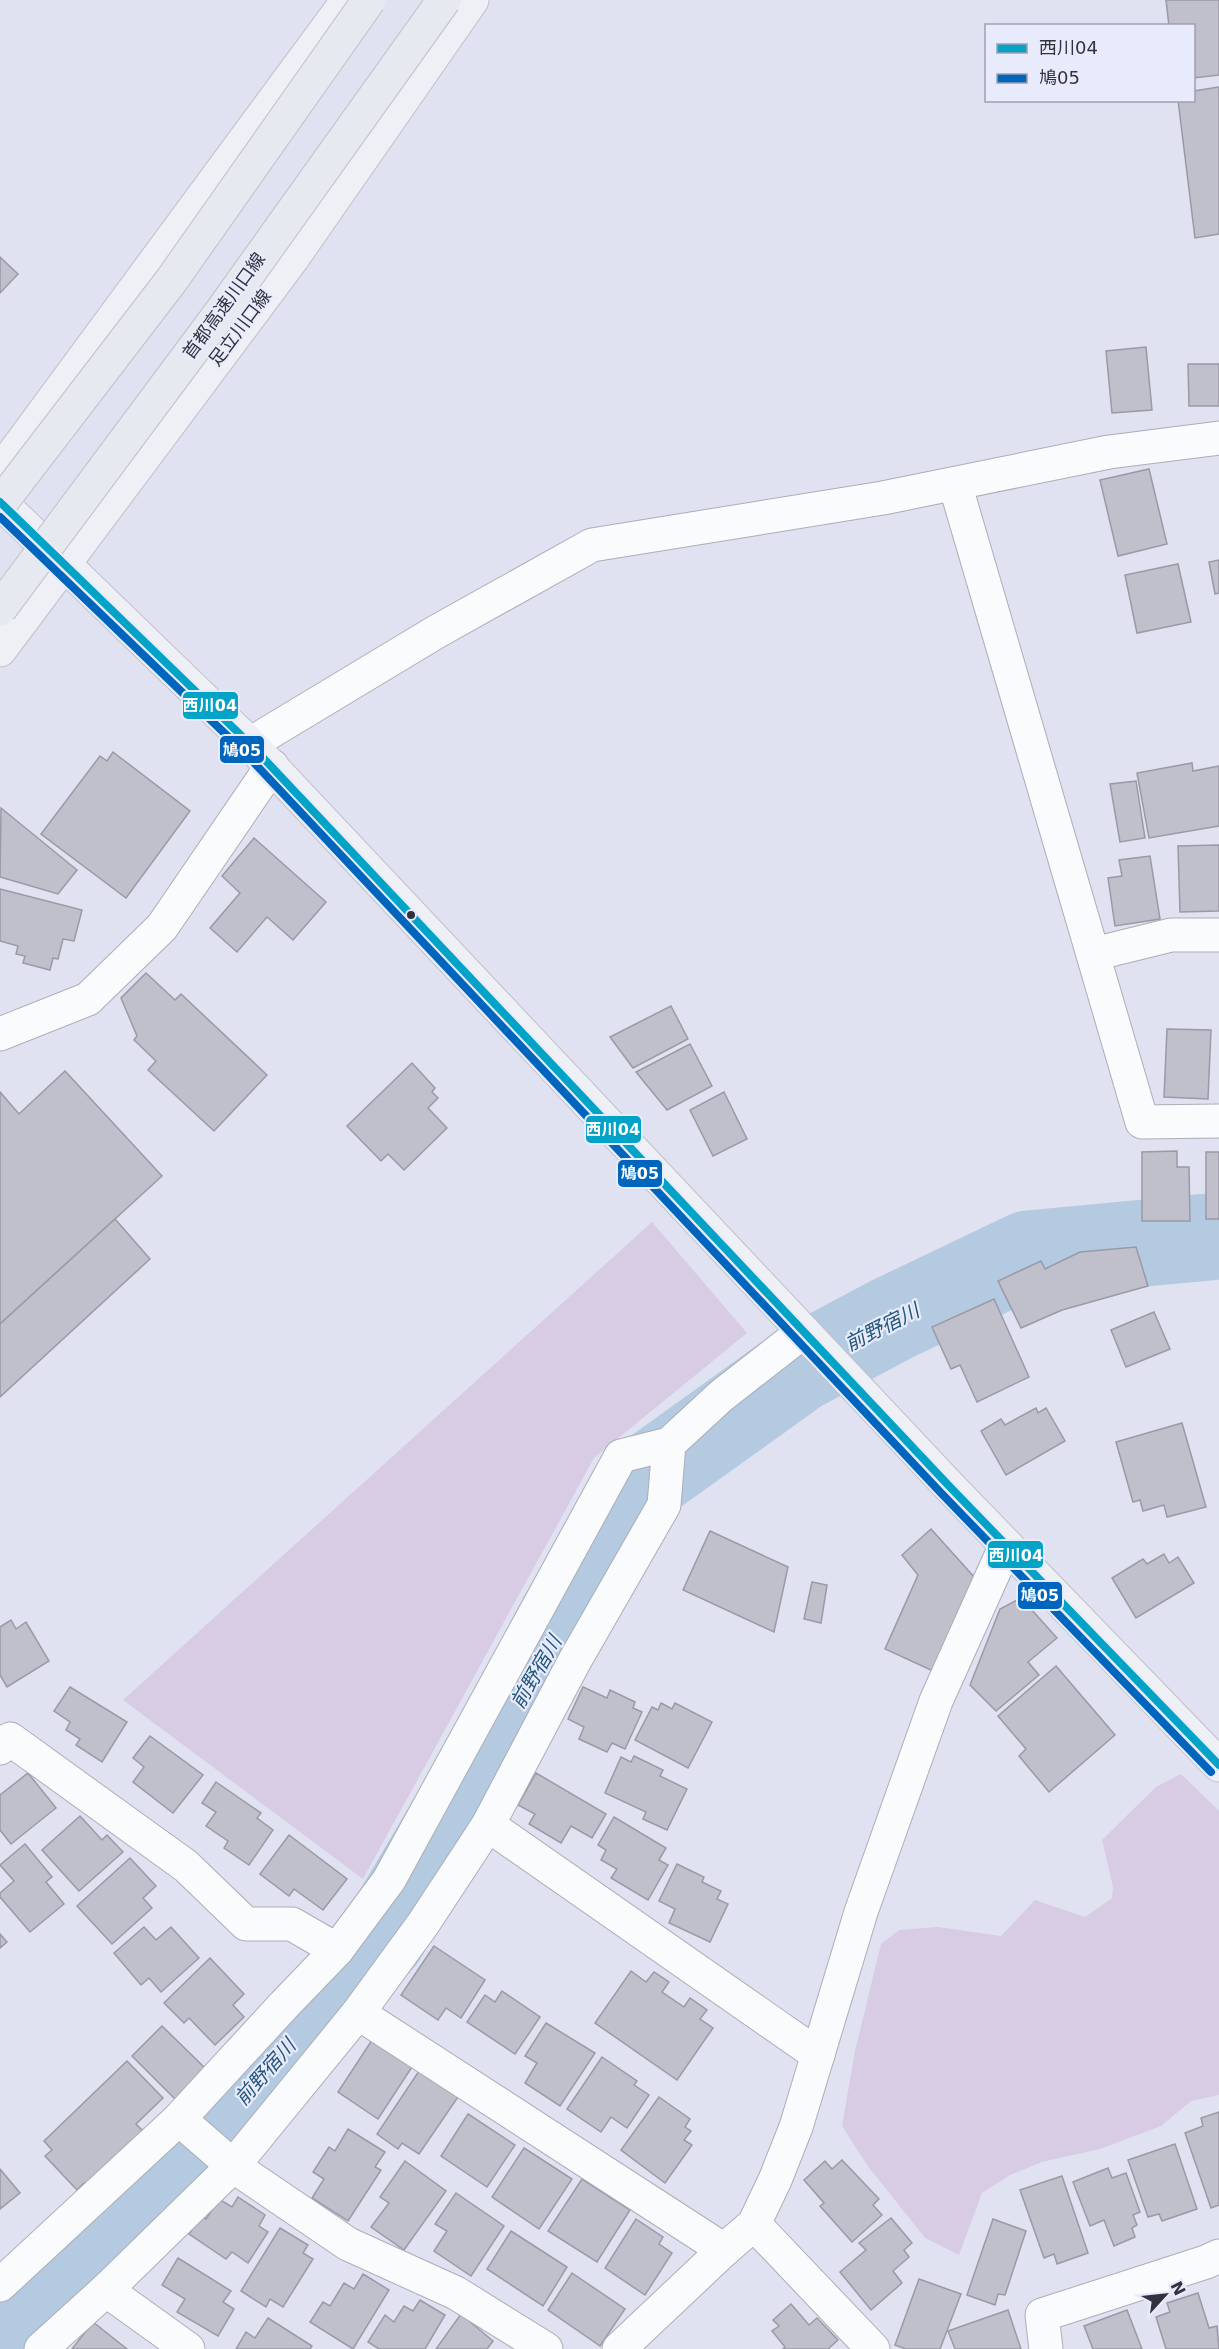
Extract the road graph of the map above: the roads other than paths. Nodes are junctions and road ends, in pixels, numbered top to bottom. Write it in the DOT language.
graph roads {
  1 [pos="348,0"];
  2 [pos="369,0"];
  3 [pos="444,0"];
  4 [pos="471,0"];
  5 [pos="1219,438"];
  6 [pos="0,472"];
  7 [pos="955,484"];
  8 [pos="0,503"];
  9 [pos="65,563"];
  10 [pos="0,609"];
  11 [pos="0,650"];
  12 [pos="261,755"];
  13 [pos="1219,935"];
  14 [pos="1094,954"];
  15 [pos="0,1034"];
  16 [pos="1219,1121"];
  17 [pos="804,1333"];
  18 [pos="669,1444"];
  19 [pos="1006,1545"];
  20 [pos="0,1748"];
  21 [pos="1219,1765"];
  22 [pos="488,1825"];
  23 [pos="338,1950"];
  24 [pos="358,2013"];
  25 [pos="818,2055"];
  26 [pos="179,2119"];
  27 [pos="233,2166"];
  28 [pos="754,2224"];
  29 [pos="724,2250"];
  30 [pos="1219,2256"];
  31 [pos="2,2277"];
  32 [pos="106,2290"];
  33 [pos="41,2349"];
  34 [pos="188,2349"];
  35 [pos="546,2349"];
  36 [pos="619,2349"];
  37 [pos="873,2349"];
  38 [pos="1046,2349"];
  1 -- 6 [label="main road"];
  2 -- 8 [label="highway, bridge"];
  3 -- 10 [label="highway, 首都高速川口線, bridge"];
  4 -- 9 [label="main road, 足立川口線"];
  5 -- 7 [label="street"];
  7 -- 12 [label="street"];
  7 -- 14 [label="street"];
  8 -- 9 [label="main road"];
  9 -- 11 [label="main road, 足立川口線"];
  9 -- 12 [label="main road"];
  12 -- 15 [label="street"];
  12 -- 17 [label="main road"];
  13 -- 14 [label="street"];
  14 -- 16 [label="street"];
  17 -- 18 [label="street"];
  17 -- 19 [label="main road"];
  18 -- 22 [label="street"];
  18 -- 23 [label="street"];
  19 -- 21 [label="main road"];
  19 -- 25 [label="street"];
  20 -- 23 [label="street"];
  22 -- 24 [label="street"];
  22 -- 25 [label="street"];
  23 -- 26 [label="street"];
  24 -- 27 [label="street"];
  24 -- 29 [label="street"];
  25 -- 28 [label="street"];
  26 -- 27 [label="street"];
  26 -- 31 [label="street"];
  27 -- 32 [label="street"];
  27 -- 35 [label="street"];
  28 -- 29 [label="street"];
  28 -- 37 [label="street"];
  29 -- 36 [label="street"];
  30 -- 38 [label="street"];
  32 -- 33 [label="street"];
  32 -- 34 [label="street"];
}
